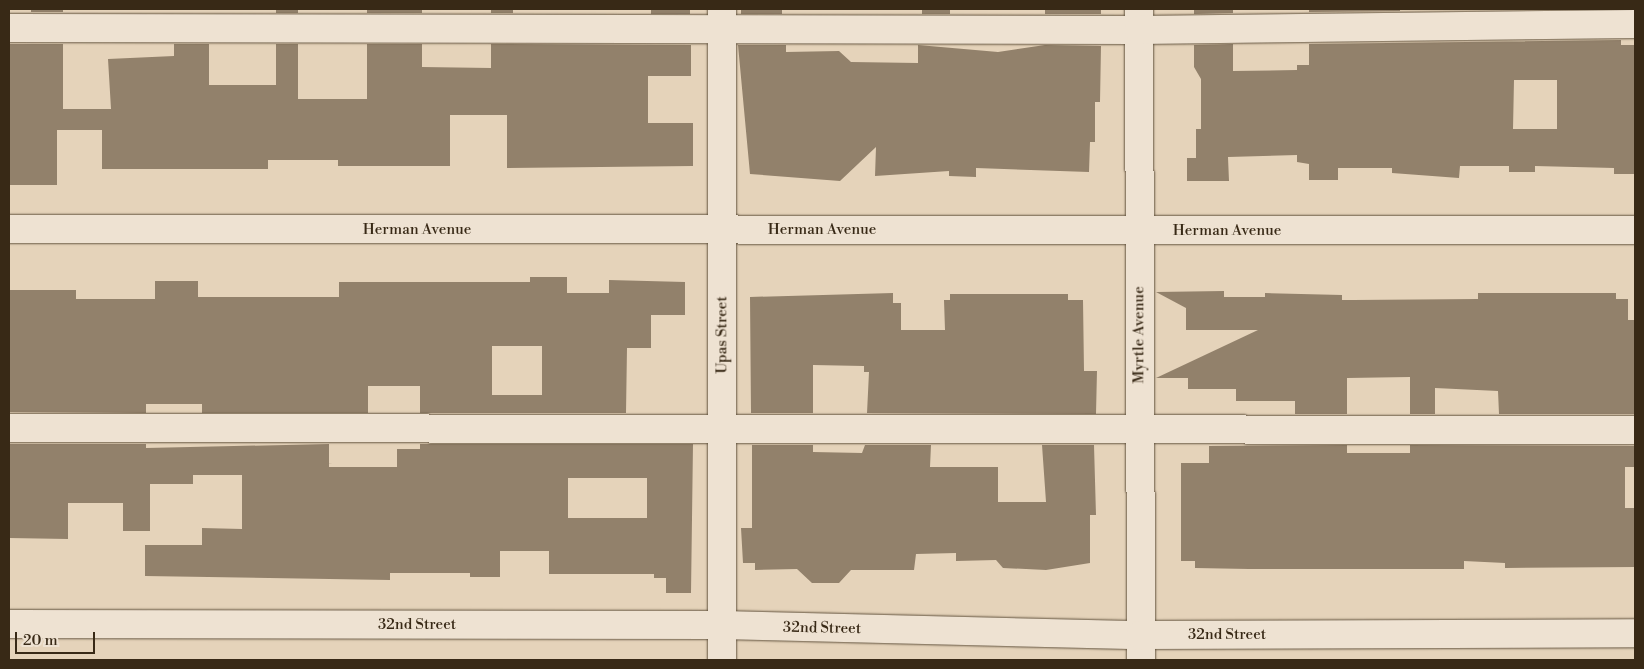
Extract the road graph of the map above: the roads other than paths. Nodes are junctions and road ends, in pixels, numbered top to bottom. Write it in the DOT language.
graph roads {
  1 [pos="1139,19"];
  2 [pos="722,20"];
  3 [pos="1635,24"];
  4 [pos="9,28"];
  5 [pos="9,229"];
  6 [pos="722,230"];
  7 [pos="1635,230"];
  8 [pos="1139,231"];
  9 [pos="9,428"];
  10 [pos="722,430"];
  11 [pos="1635,430"];
  12 [pos="1139,431"];
  13 [pos="9,624"];
  14 [pos="722,625"];
  15 [pos="1635,633"];
  16 [pos="1141,648"];
  17 [pos="722,660"];
  1 -- 2 [label="street"];
  1 -- 3 [label="street"];
  1 -- 8 [label="street, Myrtle Avenue"];
  2 -- 4 [label="street"];
  2 -- 6 [label="street, Upas Street"];
  5 -- 6 [label="street, Herman Avenue"];
  6 -- 8 [label="street, Herman Avenue"];
  6 -- 10 [label="street, Upas Street"];
  7 -- 8 [label="street, Herman Avenue"];
  8 -- 12 [label="street, Myrtle Avenue"];
  9 -- 10 [label="street"];
  10 -- 12 [label="street"];
  10 -- 14 [label="street, Upas Street"];
  11 -- 12 [label="street"];
  12 -- 16 [label="street, Myrtle Avenue"];
  13 -- 14 [label="street, 32nd Street"];
  14 -- 16 [label="street, 32nd Street"];
  14 -- 17 [label="street, Upas Street"];
  15 -- 16 [label="street, 32nd Street"];
}
